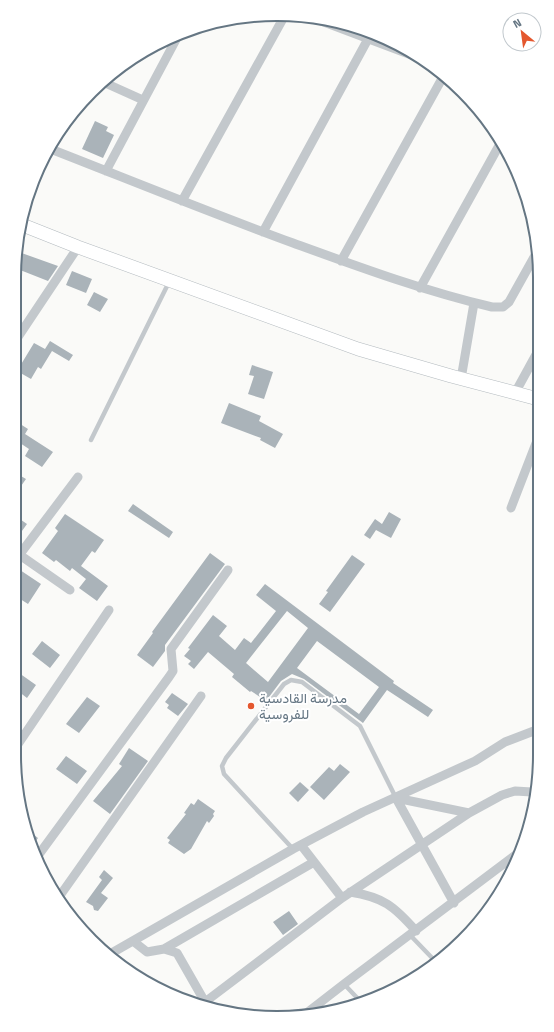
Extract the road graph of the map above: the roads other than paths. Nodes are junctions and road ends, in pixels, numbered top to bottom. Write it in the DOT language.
graph roads {
  1 [pos="282,21"];
  2 [pos="351,33"];
  3 [pos="368,39"];
  4 [pos="175,42"];
  5 [pos="391,47"];
  6 [pos="441,81"];
  7 [pos="109,85"];
  8 [pos="143,100"];
  9 [pos="498,147"];
  10 [pos="54,150"];
  11 [pos="106,171"];
  12 [pos="182,201"];
  13 [pos="26,227"];
  14 [pos="263,232"];
  15 [pos="78,248"];
  16 [pos="532,260"];
  17 [pos="341,261"];
  18 [pos="169,281"];
  19 [pos="420,288"];
  20 [pos="474,303"];
  21 [pos="21,333"];
  22 [pos="533,360"];
  23 [pos="461,379"];
  24 [pos="515,393"];
  25 [pos="533,398"];
  26 [pos="92,440"];
  27 [pos="533,451"];
  28 [pos="78,477"];
  29 [pos="511,508"];
  30 [pos="21,547"];
  31 [pos="21,555"];
  32 [pos="228,570"];
  33 [pos="70,590"];
  34 [pos="109,610"];
  35 [pos="201,696"];
  36 [pos="533,731"];
  37 [pos="21,740"];
  38 [pos="530,792"];
  39 [pos="396,798"];
  40 [pos="469,813"];
  41 [pos="422,844"];
  42 [pos="301,845"];
  43 [pos="293,849"];
  44 [pos="40,853"];
  45 [pos="511,859"];
  46 [pos="314,862"];
  47 [pos="350,892"];
  48 [pos="62,893"];
  49 [pos="342,898"];
  50 [pos="454,903"];
  51 [pos="413,933"];
  52 [pos="133,942"];
  53 [pos="164,949"];
  54 [pos="114,952"];
  55 [pos="433,958"];
  56 [pos="344,984"];
  57 [pos="357,998"];
  58 [pos="203,1000"];
  59 [pos="212,1002"];
  60 [pos="312,1009"];
  1 -- 12 [label="street"];
  2 -- 3 [label="street"];
  3 -- 5 [label="street"];
  3 -- 14 [label="street"];
  4 -- 8 [label="street"];
  6 -- 17 [label="street"];
  7 -- 8 [label="street"];
  8 -- 11 [label="street"];
  9 -- 19 [label="street"];
  10 -- 11 [label="street"];
  11 -- 12 [label="street"];
  12 -- 14 [label="street"];
  13 -- 15 [label="street"];
  14 -- 17 [label="street"];
  15 -- 18 [label="street"];
  15 -- 21 [label="street"];
  16 -- 20 [label="street"];
  17 -- 19 [label="street"];
  18 -- 23 [label="street"];
  18 -- 26 [label="lane"];
  19 -- 20 [label="street"];
  20 -- 23 [label="street"];
  22 -- 24 [label="street"];
  23 -- 24 [label="street"];
  24 -- 25 [label="street"];
  27 -- 29 [label="street"];
  28 -- 30 [label="street"];
  31 -- 33 [label="street"];
  32 -- 44 [label="street"];
  34 -- 37 [label="street"];
  35 -- 48 [label="street"];
  36 -- 39 [label="street"];
  38 -- 40 [label="street"];
  39 -- 40 [label="street"];
  39 -- 41 [label="street"];
  39 -- 42 [label="street"];
  39 -- 43 [label="lane"];
  40 -- 41 [label="street"];
  41 -- 47 [label="street"];
  41 -- 50 [label="street"];
  42 -- 43 [label="street"];
  42 -- 46 [label="street"];
  43 -- 52 [label="street"];
  45 -- 50 [label="street"];
  46 -- 49 [label="street"];
  46 -- 53 [label="street"];
  47 -- 49 [label="street"];
  47 -- 51 [label="street"];
  49 -- 59 [label="street"];
  50 -- 51 [label="street"];
  51 -- 55 [label="lane"];
  51 -- 56 [label="street"];
  52 -- 53 [label="street"];
  52 -- 54 [label="street"];
  53 -- 58 [label="street"];
  56 -- 57 [label="lane"];
  56 -- 60 [label="street"];
}
